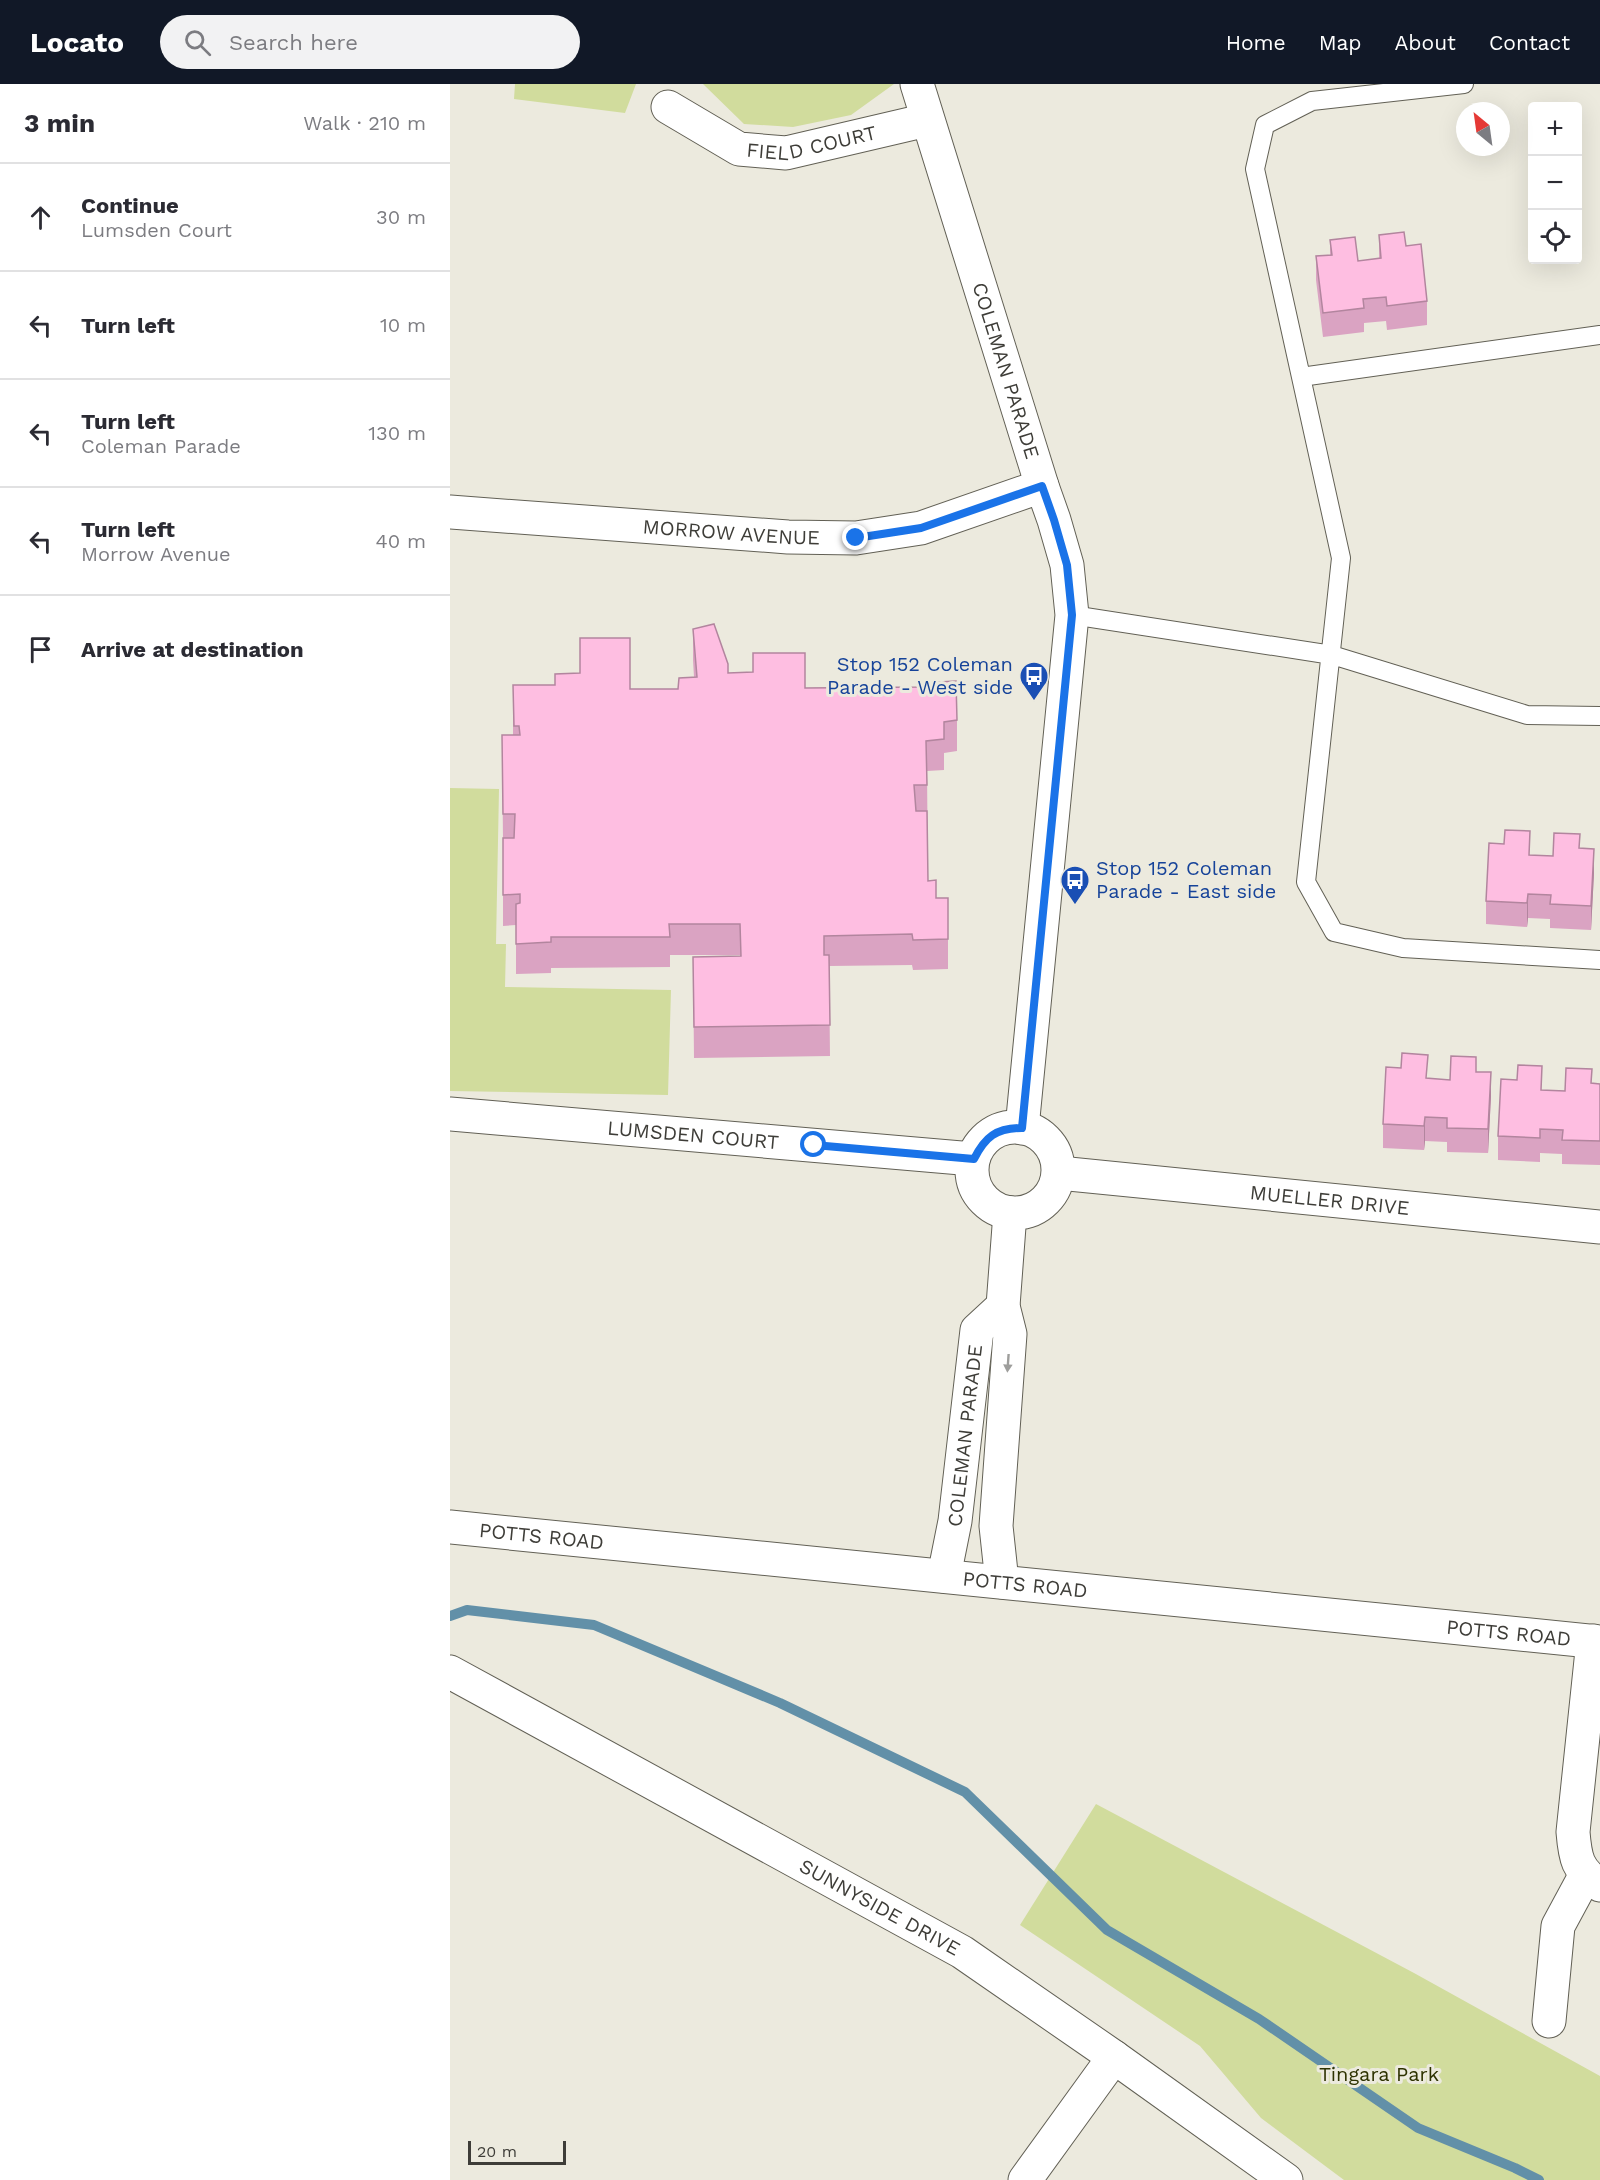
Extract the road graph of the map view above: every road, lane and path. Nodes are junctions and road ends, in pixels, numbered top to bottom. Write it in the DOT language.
graph roads {
  1 [pos="917,84"];
  2 [pos="1464,84"];
  3 [pos="668,107"];
  4 [pos="927,120"];
  5 [pos="1600,335"];
  6 [pos="1301,377"];
  7 [pos="1042,486"];
  8 [pos="450,512"];
  9 [pos="1072,615"];
  10 [pos="1332,655"];
  11 [pos="1600,716"];
  12 [pos="1600,960"];
  13 [pos="450,1114"];
  14 [pos="1022,1128"];
  15 [pos="974,1159"];
  16 [pos="1059,1173"];
  17 [pos="1010,1213"];
  18 [pos="1600,1227"];
  19 [pos="1003,1306"];
  20 [pos="450,1527"];
  21 [pos="944,1576"];
  22 [pos="1002,1582"];
  23 [pos="1597,1641"];
  24 [pos="450,1672"];
  25 [pos="1593,1880"];
  26 [pos="1549,2021"];
  27 [pos="1114,2056"];
  28 [pos="1025,2180"];
  29 [pos="1286,2180"];
  1 -- 4 [label="street, COLEMAN PARADE"];
  2 -- 6 [label="lane"];
  3 -- 4 [label="street, FIELD COURT"];
  4 -- 7 [label="street, COLEMAN PARADE"];
  5 -- 6 [label="lane"];
  6 -- 10 [label="lane"];
  7 -- 8 [label="street, MORROW AVENUE"];
  7 -- 9 [label="street, COLEMAN PARADE"];
  9 -- 10 [label="lane"];
  9 -- 14 [label="street, COLEMAN PARADE"];
  10 -- 11 [label="lane"];
  10 -- 12 [label="lane"];
  13 -- 15 [label="street, LUMSDEN COURT"];
  14 -- 15 [label="street"];
  14 -- 16 [label="street"];
  15 -- 17 [label="street"];
  16 -- 17 [label="street"];
  16 -- 18 [label="street, MUELLER DRIVE"];
  17 -- 19 [label="street, COLEMAN PARADE"];
  19 -- 21 [label="street, COLEMAN PARADE"];
  19 -- 22 [label="street, COLEMAN PARADE, one-way"];
  20 -- 21 [label="street, POTTS ROAD"];
  21 -- 22 [label="street, POTTS ROAD"];
  22 -- 23 [label="street, POTTS ROAD"];
  23 -- 25 [label="street"];
  24 -- 27 [label="street, SUNNYSIDE DRIVE"];
  25 -- 26 [label="street"];
  27 -- 28 [label="street"];
  27 -- 29 [label="street, SUNNYSIDE DRIVE"];
}
